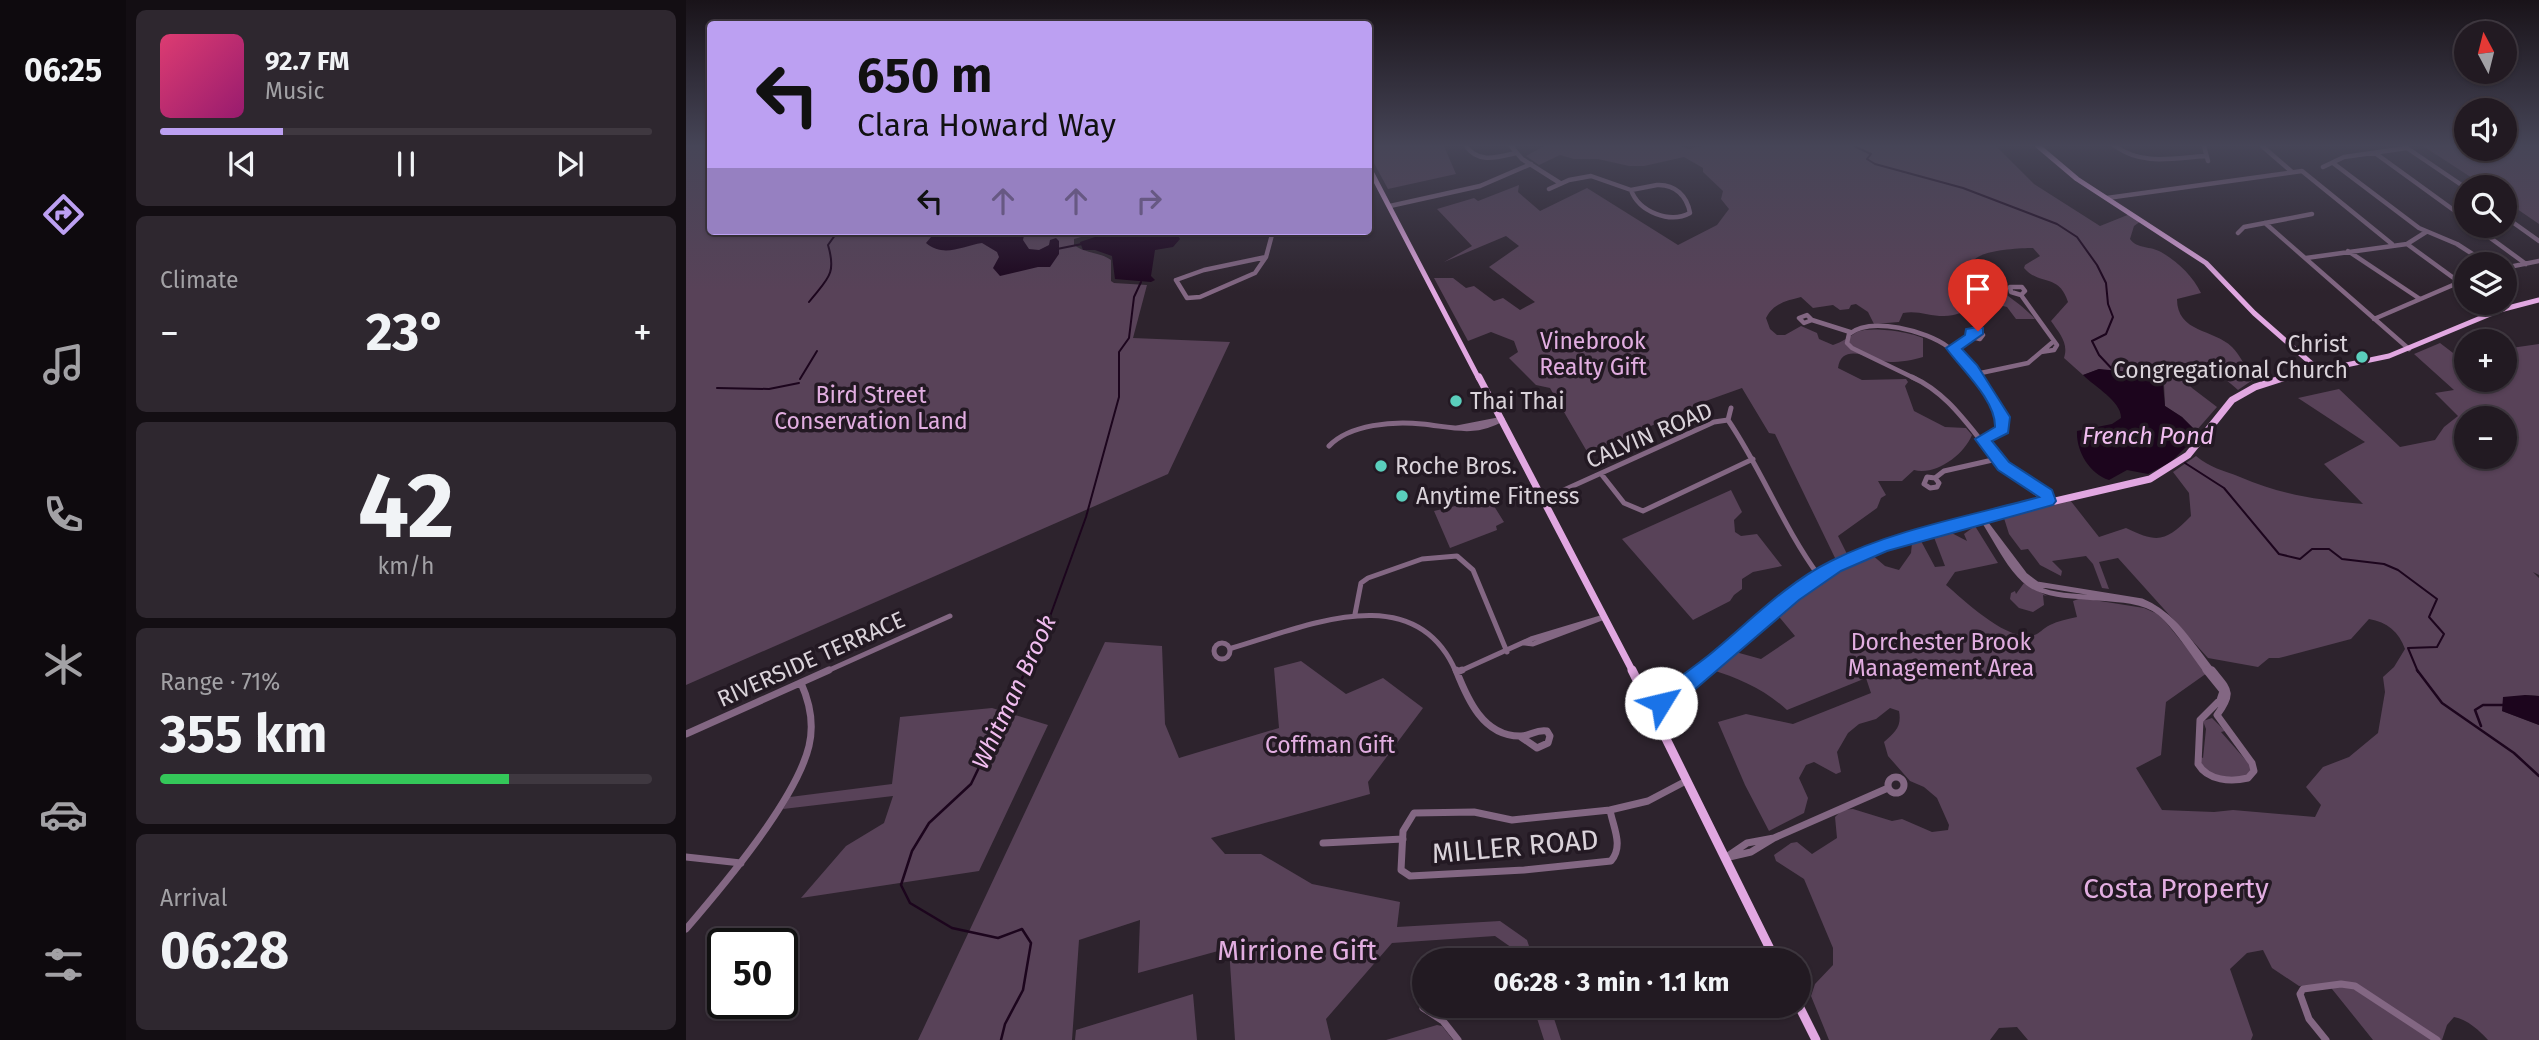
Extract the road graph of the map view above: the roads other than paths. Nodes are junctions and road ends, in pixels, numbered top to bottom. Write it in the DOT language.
graph roads {
  1 [pos="1448,194"];
  2 [pos="1384,195"];
  3 [pos="1445,195"];
  4 [pos="1633,195"];
  5 [pos="1679,195"];
  6 [pos="2102,195"];
  7 [pos="2132,195"];
  8 [pos="2331,195"];
  9 [pos="2376,195"];
  10 [pos="2432,195"];
  11 [pos="2107,198"];
  12 [pos="1452,202"];
  13 [pos="1390,206"];
  14 [pos="2454,210"];
  15 [pos="2312,214"];
  16 [pos="2265,223"];
  17 [pos="2517,225"];
  18 [pos="2426,232"];
  19 [pos="2238,233"];
  20 [pos="1272,235"];
  21 [pos="2490,238"];
  22 [pos="2539,241"];
  23 [pos="2392,244"];
  24 [pos="2407,244"];
  25 [pos="2348,251"];
  26 [pos="2469,252"];
  27 [pos="1266,257"];
  28 [pos="2305,258"];
  29 [pos="2539,261"];
  30 [pos="2526,264"];
  31 [pos="2517,266"];
  32 [pos="2454,278"];
  33 [pos="2454,285"];
  34 [pos="2021,295"];
  35 [pos="2420,299"];
  36 [pos="2539,300"];
  37 [pos="2517,306"];
  38 [pos="2488,315"];
  39 [pos="2374,319"];
  40 [pos="1812,320"];
  41 [pos="1850,332"];
  42 [pos="1972,337"];
  43 [pos="1953,348"];
  44 [pos="2409,349"];
  45 [pos="2320,371"];
  46 [pos="1976,374"];
  47 [pos="1731,408"];
  48 [pos="1502,419"];
  49 [pos="1728,420"];
  50 [pos="1983,439"];
  51 [pos="1329,446"];
  52 [pos="1753,459"];
  53 [pos="1997,459"];
  54 [pos="1602,475"];
  55 [pos="1935,478"];
  56 [pos="1544,499"];
  57 [pos="2048,501"];
  58 [pos="1982,518"];
  59 [pos="1819,576"];
  60 [pos="2099,596"];
  61 [pos="1355,614"];
  62 [pos="950,616"];
  63 [pos="1604,617"];
  64 [pos="1231,648"];
  65 [pos="1507,652"];
  66 [pos="1457,672"];
  67 [pos="801,683"];
  68 [pos="1651,707"];
  69 [pos="2206,714"];
  70 [pos="2217,717"];
  71 [pos="686,734"];
  72 [pos="1521,737"];
  73 [pos="1686,781"];
  74 [pos="1888,788"];
  75 [pos="1610,810"];
  76 [pos="1403,839"];
  77 [pos="1323,843"];
  78 [pos="686,857"];
  79 [pos="1725,858"];
  80 [pos="741,863"];
  81 [pos="686,929"];
  82 [pos="1770,948"];
  83 [pos="1438,1018"];
  84 [pos="1805,1018"];
  85 [pos="1458,1040"];
  86 [pos="1816,1040"];
  87 [pos="2326,1040"];
  88 [pos="2437,1040"];
  1 -- 12 [label="street"];
  2 -- 13 [label="main road"];
  3 -- 13 [label="street"];
  4 -- 5 [label="street"];
  6 -- 11 [label="main road"];
  7 -- 11 [label="street"];
  8 -- 23 [label="street"];
  9 -- 18 [label="street"];
  10 -- 14 [label="street"];
  11 -- 45 [label="main road"];
  13 -- 48 [label="main road"];
  15 -- 16 [label="street"];
  16 -- 19 [label="street"];
  16 -- 28 [label="street"];
  17 -- 22 [label="street"];
  18 -- 24 [label="street"];
  18 -- 26 [label="street"];
  20 -- 27 [label="street"];
  21 -- 30 [label="street"];
  23 -- 24 [label="street"];
  23 -- 25 [label="street"];
  24 -- 32 [label="street"];
  25 -- 28 [label="street"];
  25 -- 35 [label="street"];
  27 -- 27 [label="street"];
  28 -- 39 [label="street"];
  29 -- 30 [label="street"];
  30 -- 31 [label="street"];
  33 -- 35 [label="street"];
  34 -- 46 [label="street"];
  35 -- 39 [label="street"];
  36 -- 37 [label="main road"];
  38 -- 44 [label="main road"];
  39 -- 44 [label="street"];
  40 -- 41 [label="street"];
  41 -- 43 [label="street"];
  41 -- 50 [label="street"];
  42 -- 43 [label="street"];
  43 -- 46 [label="street"];
  44 -- 45 [label="main road"];
  45 -- 57 [label="main road"];
  46 -- 50 [label="street"];
  47 -- 49 [label="street"];
  48 -- 51 [label="street"];
  48 -- 56 [label="main road"];
  49 -- 52 [label="street"];
  49 -- 54 [label="street, CALVIN ROAD"];
  50 -- 53 [label="street"];
  52 -- 54 [label="street"];
  52 -- 59 [label="street"];
  53 -- 55 [label="street"];
  53 -- 57 [label="street"];
  54 -- 56 [label="street, CALVIN ROAD"];
  56 -- 63 [label="main road"];
  57 -- 58 [label="main road"];
  58 -- 59 [label="main road"];
  58 -- 60 [label="street"];
  59 -- 68 [label="main road"];
  60 -- 69 [label="street"];
  60 -- 70 [label="street"];
  61 -- 64 [label="street"];
  61 -- 65 [label="street"];
  61 -- 66 [label="street"];
  62 -- 67 [label="street, RIVERSIDE TERRACE"];
  63 -- 65 [label="street"];
  63 -- 68 [label="main road"];
  65 -- 66 [label="street"];
  66 -- 72 [label="street"];
  67 -- 71 [label="street, RIVERSIDE TERRACE"];
  67 -- 80 [label="street"];
  68 -- 73 [label="main road"];
  69 -- 70 [label="street"];
  69 -- 70 [label="street"];
  72 -- 72 [label="street"];
  73 -- 75 [label="street"];
  73 -- 79 [label="main road"];
  74 -- 79 [label="street"];
  75 -- 76 [label="street, MILLER ROAD"];
  75 -- 76 [label="street, MILLER ROAD"];
  76 -- 77 [label="street, MILLER ROAD"];
  78 -- 80 [label="street"];
  79 -- 82 [label="main road"];
  80 -- 81 [label="street"];
  83 -- 85 [label="street"];
  84 -- 86 [label="main road"];
  87 -- 88 [label="street"];
}
